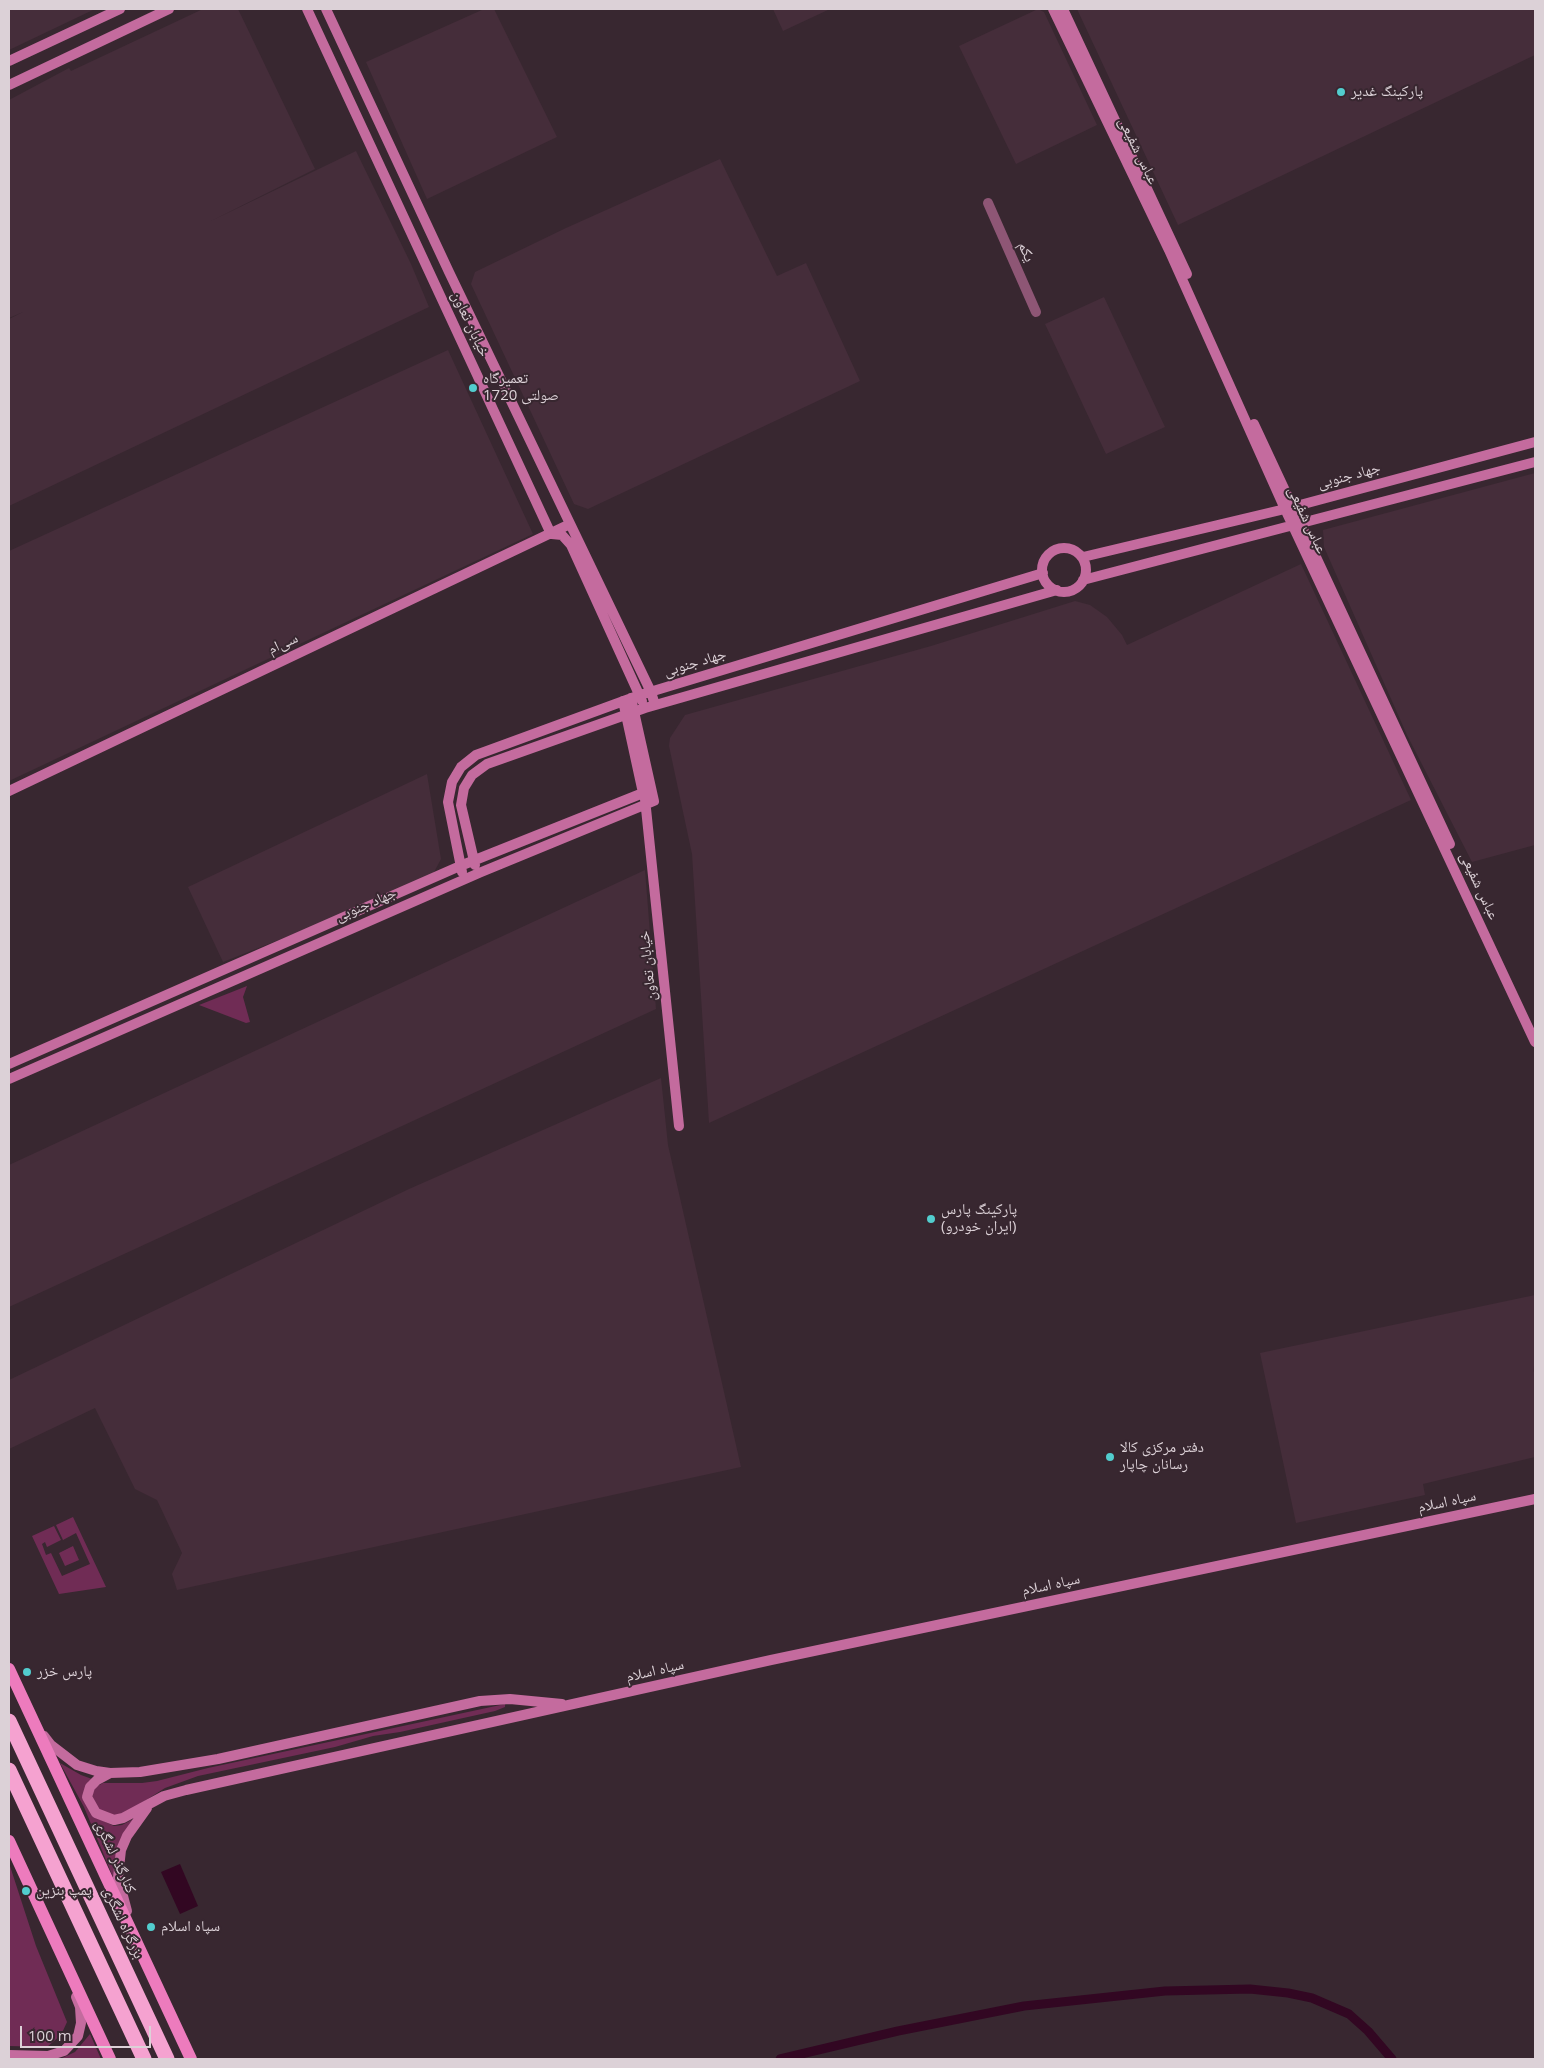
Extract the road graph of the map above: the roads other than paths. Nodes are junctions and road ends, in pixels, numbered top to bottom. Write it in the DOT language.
graph roads {
  1 [pos="120,9"];
  2 [pos="169,9"];
  3 [pos="307,9"];
  4 [pos="326,9"];
  5 [pos="1053,9"];
  6 [pos="1063,9"];
  7 [pos="9,61"];
  8 [pos="9,85"];
  9 [pos="988,203"];
  10 [pos="1036,312"];
  11 [pos="1535,442"];
  12 [pos="1535,462"];
  13 [pos="1289,508"];
  14 [pos="570,524"];
  15 [pos="1297,524"];
  16 [pos="551,534"];
  17 [pos="1082,557"];
  18 [pos="1043,573"];
  19 [pos="1083,580"];
  20 [pos="1057,590"];
  21 [pos="636,697"];
  22 [pos="655,705"];
  23 [pos="636,711"];
  24 [pos="9,790"];
  25 [pos="644,798"];
  26 [pos="474,861"];
  27 [pos="460,866"];
  28 [pos="479,873"];
  29 [pos="465,879"];
  30 [pos="1535,1028"];
  31 [pos="1535,1042"];
  32 [pos="9,1064"];
  33 [pos="9,1079"];
  34 [pos="679,1126"];
  35 [pos="1535,1499"];
  36 [pos="9,1669"];
  37 [pos="573,1704"];
  38 [pos="9,1721"];
  39 [pos="36,1728"];
  40 [pos="9,1770"];
  41 [pos="110,1773"];
  42 [pos="151,1803"];
  43 [pos="9,1841"];
  44 [pos="53,1935"];
  45 [pos="144,1957"];
  46 [pos="9,2055"];
  47 [pos="49,2057"];
  48 [pos="110,2059"];
  49 [pos="144,2059"];
  50 [pos="167,2059"];
  51 [pos="191,2059"];
  1 -- 7 [label="street"];
  2 -- 8 [label="street"];
  3 -- 16 [label="street, خیابان تعاون"];
  4 -- 14 [label="street, خیابان تعاون"];
  5 -- 13 [label="street, عباس شفیعی"];
  6 -- 13 [label="street, عباس شفیعی"];
  9 -- 10 [label="street, یکم"];
  11 -- 13 [label="street, جهاد جنوبی"];
  12 -- 15 [label="street"];
  13 -- 15 [label="street, عباس شفیعی"];
  13 -- 17 [label="street, جهاد جنوبی"];
  14 -- 16 [label="street, سی‌ام"];
  14 -- 21 [label="street, خیابان تعاون"];
  15 -- 19 [label="street"];
  15 -- 30 [label="street, عباس شفیعی"];
  15 -- 31 [label="street, عباس شفیعی"];
  16 -- 21 [label="street"];
  16 -- 24 [label="street, سی‌ام"];
  17 -- 18 [label="street"];
  17 -- 19 [label="street"];
  18 -- 20 [label="street"];
  18 -- 21 [label="street, جهاد جنوبی"];
  19 -- 20 [label="street"];
  20 -- 22 [label="street, جهاد جنوبی"];
  21 -- 22 [label="street"];
  21 -- 23 [label="street"];
  21 -- 27 [label="street, جهاد جنوبی"];
  22 -- 23 [label="street, جهاد جنوبی"];
  23 -- 25 [label="street"];
  23 -- 26 [label="street, جهاد جنوبی"];
  25 -- 26 [label="street, جهاد جنوبی"];
  25 -- 28 [label="street, جهاد جنوبی"];
  25 -- 34 [label="street, خیابان تعاون"];
  26 -- 27 [label="street, جهاد جنوبی"];
  26 -- 28 [label="street"];
  27 -- 29 [label="street"];
  27 -- 32 [label="street, جهاد جنوبی"];
  28 -- 29 [label="street, جهاد جنوبی"];
  29 -- 33 [label="street, جهاد جنوبی"];
  35 -- 37 [label="street, سپاه اسلام"];
  36 -- 39 [label="main road, کنارگذر لشگری"];
  37 -- 41 [label="street, سپاه اسلام"];
  37 -- 42 [label="street, سپاه اسلام"];
  38 -- 50 [label="highway, بزرگراه لشگری"];
  39 -- 41 [label="street, سپاه اسلام"];
  39 -- 45 [label="main road, کنارگذر لشگری"];
  40 -- 49 [label="highway"];
  41 -- 42 [label="street, سپاه اسلام"];
  42 -- 45 [label="street"];
  43 -- 44 [label="main road"];
  44 -- 47 [label="street"];
  44 -- 48 [label="main road"];
  45 -- 51 [label="main road, کنارگذر لشگری"];
  46 -- 47 [label="street"];
}
